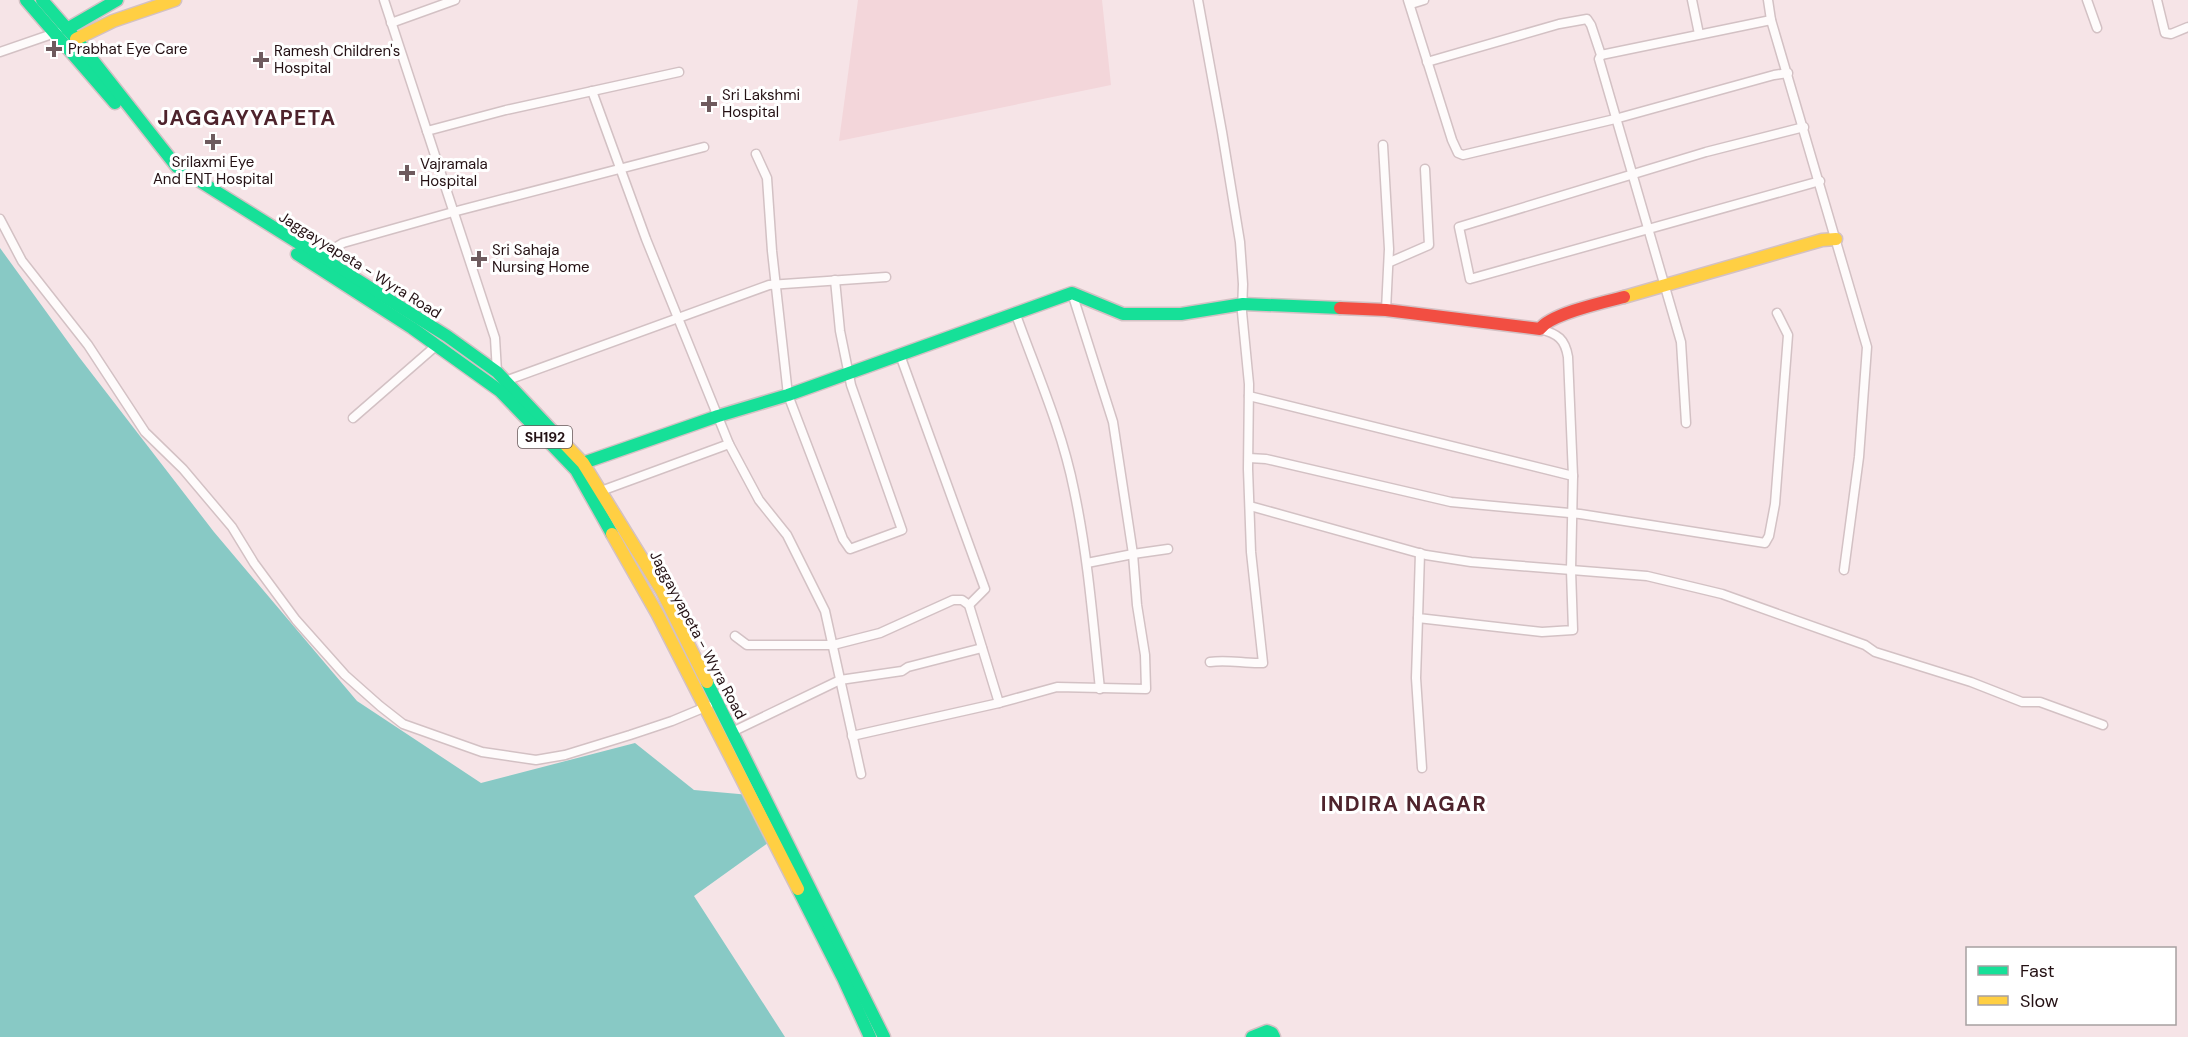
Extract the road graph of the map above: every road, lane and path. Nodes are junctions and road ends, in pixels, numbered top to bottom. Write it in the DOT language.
graph roads {
  1 [pos="26,0"];
  2 [pos="42,0"];
  3 [pos="117,0"];
  4 [pos="175,0"];
  5 [pos="384,0"];
  6 [pos="455,0"];
  7 [pos="1198,0"];
  8 [pos="1425,0"];
  9 [pos="1692,0"];
  10 [pos="1768,0"];
  11 [pos="2087,0"];
  12 [pos="2157,0"];
  13 [pos="1410,2"];
  14 [pos="1771,20"];
  15 [pos="391,23"];
  16 [pos="2188,27"];
  17 [pos="2097,28"];
  18 [pos="61,31"];
  19 [pos="1699,34"];
  20 [pos="76,39"];
  21 [pos="0,52"];
  22 [pos="1601,55"];
  23 [pos="1426,62"];
  24 [pos="678,72"];
  25 [pos="1788,73"];
  26 [pos="592,92"];
  27 [pos="1615,119"];
  28 [pos="1804,127"];
  29 [pos="427,131"];
  30 [pos="1383,145"];
  31 [pos="704,147"];
  32 [pos="756,154"];
  33 [pos="620,168"];
  34 [pos="1425,169"];
  35 [pos="1631,174"];
  36 [pos="1820,181"];
  37 [pos="453,212"];
  38 [pos="0,219"];
  39 [pos="1648,230"];
  40 [pos="1836,238"];
  41 [pos="320,257"];
  42 [pos="1390,262"];
  43 [pos="886,277"];
  44 [pos="836,280"];
  45 [pos="777,284"];
  46 [pos="1665,284"];
  47 [pos="1072,293"];
  48 [pos="1243,304"];
  49 [pos="1386,310"];
  50 [pos="1016,312"];
  51 [pos="1777,313"];
  52 [pos="678,318"];
  53 [pos="1540,329"];
  54 [pos="447,336"];
  55 [pos="436,345"];
  56 [pos="900,355"];
  57 [pos="849,373"];
  58 [pos="501,376"];
  59 [pos="788,395"];
  60 [pos="1249,396"];
  61 [pos="718,416"];
  62 [pos="353,418"];
  63 [pos="1686,423"];
  64 [pos="729,444"];
  65 [pos="1249,458"];
  66 [pos="583,463"];
  67 [pos="1573,476"];
  68 [pos="601,492"];
  69 [pos="1250,507"];
  70 [pos="1571,514"];
  71 [pos="1168,549"];
  72 [pos="1133,554"];
  73 [pos="1420,554"];
  74 [pos="1087,563"];
  75 [pos="1571,570"];
  76 [pos="1844,570"];
  77 [pos="969,605"];
  78 [pos="1418,618"];
  79 [pos="735,636"];
  80 [pos="833,645"];
  81 [pos="982,648"];
  82 [pos="1210,662"];
  83 [pos="840,680"];
  84 [pos="1100,689"];
  85 [pos="717,701"];
  86 [pos="999,703"];
  87 [pos="705,707"];
  88 [pos="2103,725"];
  89 [pos="732,732"];
  90 [pos="852,736"];
  91 [pos="1422,768"];
  92 [pos="861,774"];
  93 [pos="870,1037"];
  94 [pos="884,1037"];
  95 [pos="1252,1037"];
  96 [pos="1274,1037"];
  1 -- 18 [label="main road, SH192"];
  2 -- 18 [label="main road"];
  3 -- 18 [label="main road"];
  4 -- 20 [label="main road"];
  5 -- 15 [label="street"];
  6 -- 15 [label="street"];
  7 -- 48 [label="street"];
  8 -- 13 [label="street"];
  9 -- 19 [label="street"];
  10 -- 14 [label="street"];
  11 -- 17 [label="street"];
  12 -- 16 [label="street"];
  13 -- 23 [label="street"];
  14 -- 19 [label="street"];
  14 -- 25 [label="street"];
  15 -- 29 [label="street"];
  18 -- 20 [label="main road, Jaggayyapeta - Wyra Road"];
  18 -- 21 [label="street"];
  18 -- 55 [label="main road, SH192"];
  19 -- 22 [label="street"];
  20 -- 41 [label="main road, Jaggayyapeta - Wyra Road / SH192"];
  22 -- 23 [label="street"];
  22 -- 27 [label="street"];
  23 -- 27 [label="street"];
  24 -- 26 [label="street"];
  25 -- 27 [label="street"];
  25 -- 28 [label="street"];
  26 -- 29 [label="street"];
  26 -- 33 [label="street"];
  27 -- 35 [label="street"];
  28 -- 35 [label="street"];
  28 -- 36 [label="street"];
  29 -- 37 [label="street"];
  30 -- 42 [label="street"];
  31 -- 33 [label="street"];
  32 -- 45 [label="street"];
  33 -- 37 [label="street"];
  33 -- 52 [label="street"];
  34 -- 42 [label="street"];
  35 -- 39 [label="street"];
  35 -- 39 [label="street"];
  36 -- 39 [label="street"];
  36 -- 40 [label="street"];
  37 -- 41 [label="street"];
  37 -- 58 [label="street"];
  38 -- 87 [label="street"];
  39 -- 46 [label="street"];
  40 -- 46 [label="main road"];
  40 -- 76 [label="street"];
  41 -- 54 [label="main road, Jaggayyapeta - Wyra Road / SH192"];
  42 -- 49 [label="street"];
  43 -- 44 [label="street"];
  44 -- 45 [label="street"];
  44 -- 57 [label="street"];
  45 -- 52 [label="street"];
  45 -- 59 [label="street"];
  46 -- 53 [label="main road"];
  46 -- 63 [label="street"];
  47 -- 48 [label="main road"];
  47 -- 50 [label="main road"];
  47 -- 72 [label="street"];
  48 -- 49 [label="main road"];
  48 -- 60 [label="street"];
  49 -- 53 [label="main road"];
  50 -- 56 [label="main road"];
  50 -- 74 [label="street"];
  51 -- 70 [label="street"];
  52 -- 58 [label="street"];
  52 -- 61 [label="street"];
  53 -- 67 [label="street"];
  54 -- 55 [label="street"];
  54 -- 58 [label="main road, Jaggayyapeta - Wyra Road / SH192"];
  55 -- 62 [label="street"];
  55 -- 87 [label="main road, SH192"];
  56 -- 57 [label="main road"];
  56 -- 77 [label="street"];
  57 -- 59 [label="main road"];
  57 -- 59 [label="street"];
  58 -- 66 [label="main road, Jaggayyapeta - Wyra Road / SH192"];
  59 -- 61 [label="main road"];
  60 -- 65 [label="street"];
  60 -- 67 [label="street"];
  61 -- 64 [label="street"];
  61 -- 66 [label="main road"];
  64 -- 68 [label="street"];
  64 -- 80 [label="street"];
  65 -- 69 [label="street"];
  65 -- 70 [label="street"];
  66 -- 68 [label="main road, Jaggayyapeta - Wyra Road / SH192"];
  67 -- 70 [label="street"];
  68 -- 85 [label="main road, Jaggayyapeta - Wyra Road / SH192"];
  69 -- 73 [label="street"];
  69 -- 82 [label="street"];
  70 -- 75 [label="street"];
  71 -- 72 [label="street"];
  72 -- 74 [label="street"];
  72 -- 84 [label="street"];
  73 -- 75 [label="street"];
  73 -- 78 [label="street"];
  74 -- 84 [label="street"];
  75 -- 78 [label="street"];
  75 -- 88 [label="street"];
  77 -- 80 [label="street"];
  77 -- 81 [label="street"];
  78 -- 91 [label="street"];
  79 -- 80 [label="street"];
  80 -- 83 [label="street"];
  81 -- 83 [label="street"];
  81 -- 86 [label="street"];
  83 -- 89 [label="street"];
  83 -- 90 [label="street"];
  84 -- 86 [label="street"];
  85 -- 87 [label="street"];
  85 -- 89 [label="main road, Jaggayyapeta - Wyra Road / SH192"];
  86 -- 90 [label="street"];
  87 -- 93 [label="main road, SH192"];
  89 -- 94 [label="main road, Jaggayyapeta - Wyra Road / SH192"];
  90 -- 92 [label="street"];
  95 -- 96 [label="main road"];
}
